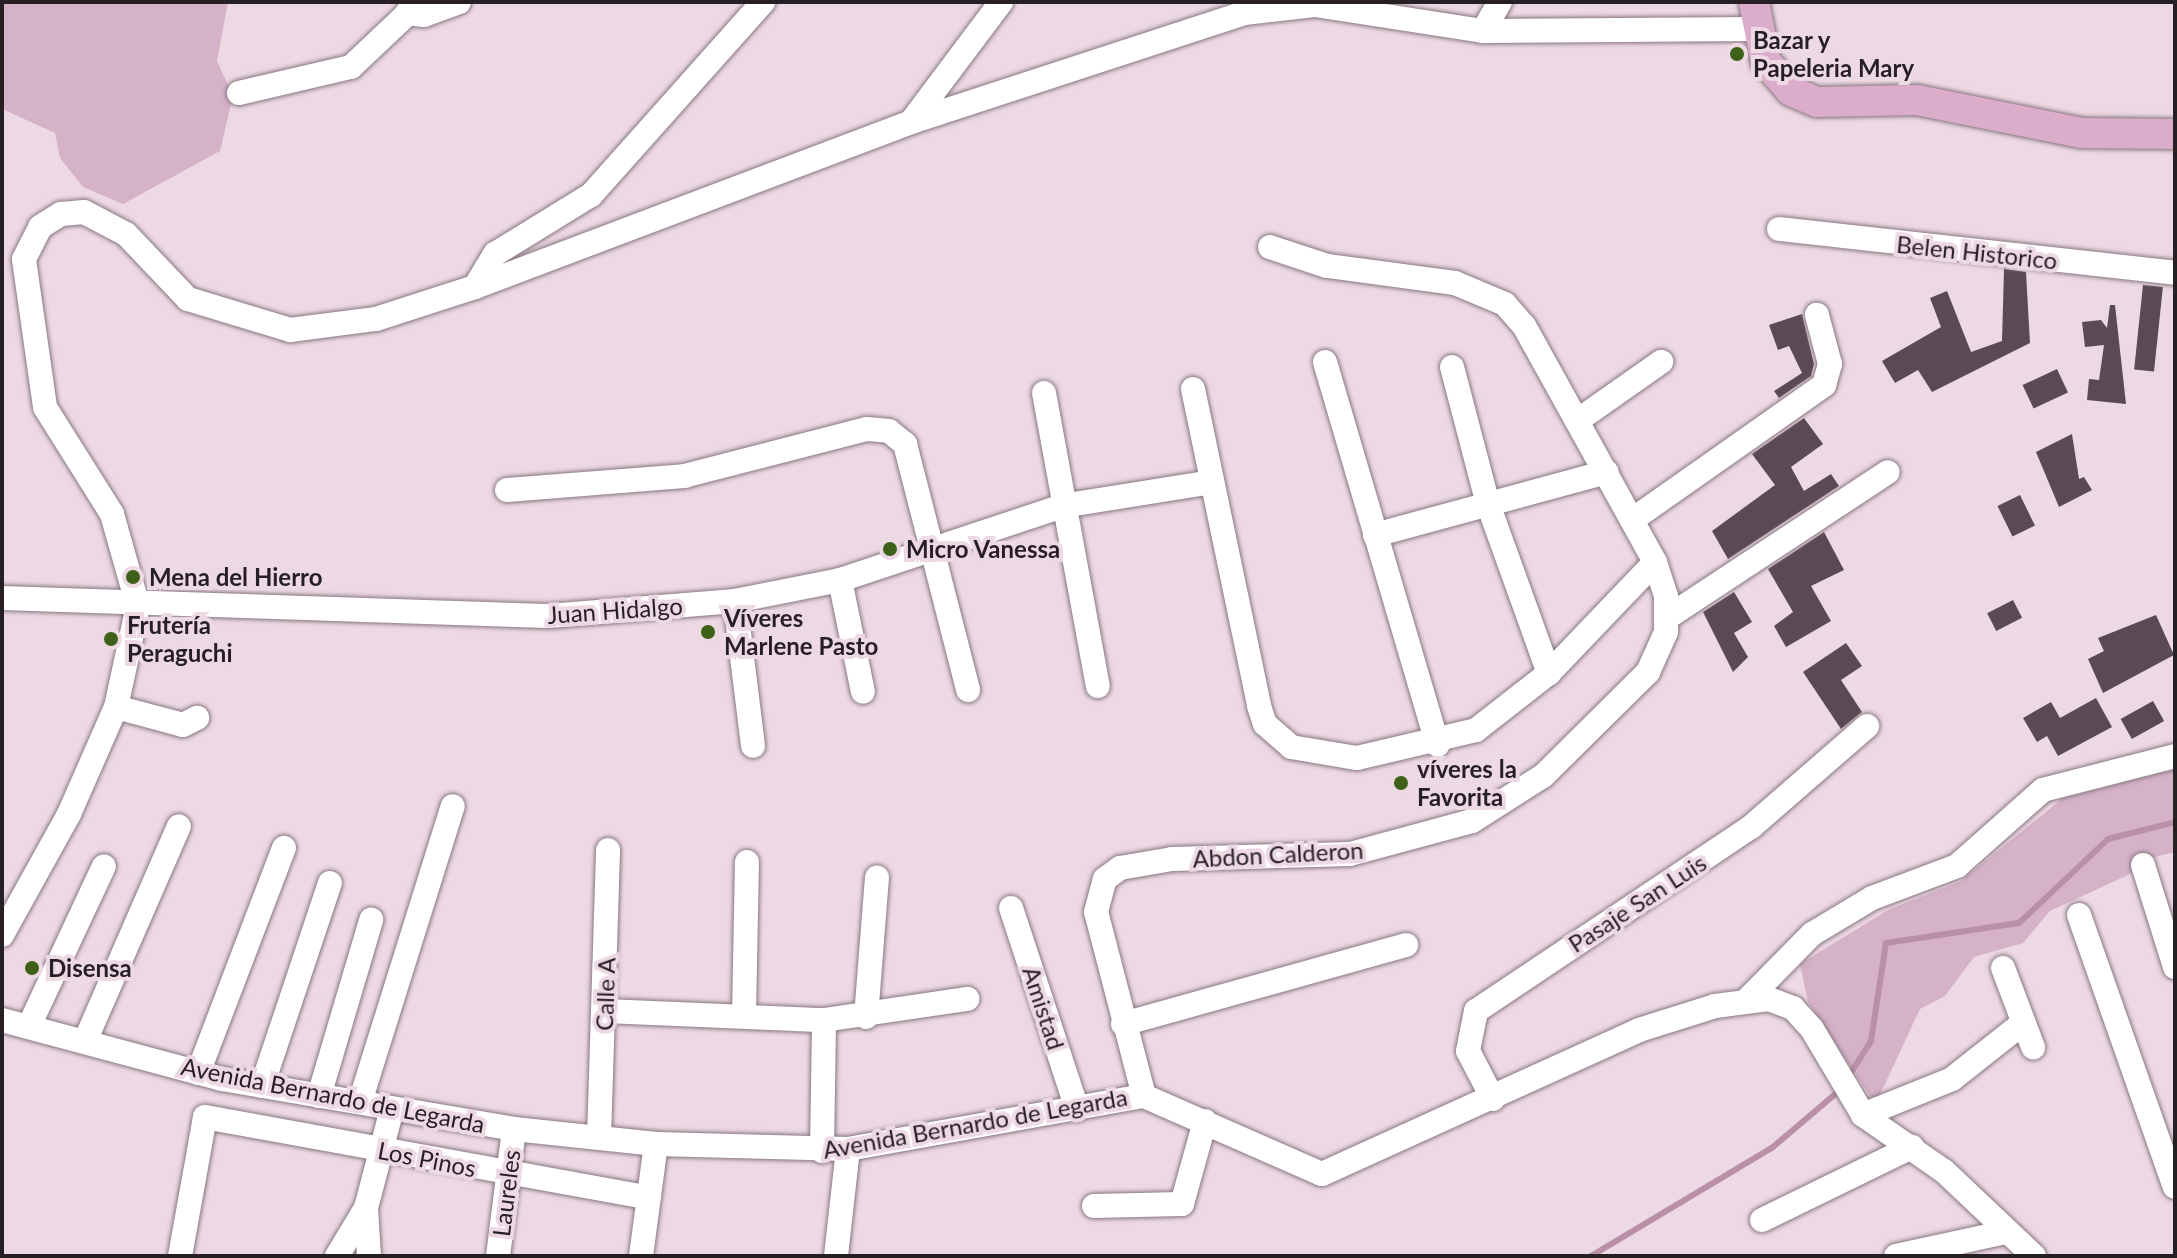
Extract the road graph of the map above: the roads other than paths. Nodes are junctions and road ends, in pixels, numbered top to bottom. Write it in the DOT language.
graph roads {
  1 [pos="459,2"];
  2 [pos="763,2"];
  3 [pos="1001,2"];
  4 [pos="1500,2"];
  5 [pos="413,7"];
  6 [pos="1248,8"];
  7 [pos="1754,16"];
  8 [pos="1483,31"];
  9 [pos="239,93"];
  10 [pos="911,122"];
  11 [pos="2175,134"];
  12 [pos="1779,229"];
  13 [pos="1270,247"];
  14 [pos="2175,273"];
  15 [pos="475,287"];
  16 [pos="1817,315"];
  17 [pos="1325,362"];
  18 [pos="1661,362"];
  19 [pos="1452,367"];
  20 [pos="1193,389"];
  21 [pos="1044,393"];
  22 [pos="1577,421"];
  23 [pos="1607,472"];
  24 [pos="1888,472"];
  25 [pos="1212,482"];
  26 [pos="507,490"];
  27 [pos="1488,504"];
  28 [pos="1062,506"];
  29 [pos="1632,520"];
  30 [pos="1375,535"];
  31 [pos="926,548"];
  32 [pos="1655,562"];
  33 [pos="840,580"];
  34 [pos="2,598"];
  35 [pos="735,601"];
  36 [pos="138,606"];
  37 [pos="1668,617"];
  38 [pos="1549,673"];
  39 [pos="1098,686"];
  40 [pos="968,690"];
  41 [pos="863,692"];
  42 [pos="116,707"];
  43 [pos="197,718"];
  44 [pos="1867,726"];
  45 [pos="1438,745"];
  46 [pos="753,746"];
  47 [pos="2175,756"];
  48 [pos="453,806"];
  49 [pos="179,826"];
  50 [pos="284,848"];
  51 [pos="608,850"];
  52 [pos="747,862"];
  53 [pos="2143,865"];
  54 [pos="104,866"];
  55 [pos="877,877"];
  56 [pos="330,883"];
  57 [pos="1011,908"];
  58 [pos="2079,915"];
  59 [pos="371,920"];
  60 [pos="2,935"];
  61 [pos="1406,945"];
  62 [pos="2175,967"];
  63 [pos="2003,968"];
  64 [pos="1749,998"];
  65 [pos="967,999"];
  66 [pos="605,1011"];
  67 [pos="744,1016"];
  68 [pos="866,1017"];
  69 [pos="2,1020"];
  70 [pos="824,1020"];
  71 [pos="2023,1023"];
  72 [pos="30,1024"];
  73 [pos="1123,1024"];
  74 [pos="86,1039"];
  75 [pos="2033,1047"];
  76 [pos="198,1073"];
  77 [pos="262,1086"];
  78 [pos="319,1096"];
  79 [pos="1144,1096"];
  80 [pos="1493,1099"];
  81 [pos="360,1102"];
  82 [pos="1856,1108"];
  83 [pos="392,1109"];
  84 [pos="1077,1109"];
  85 [pos="1205,1121"];
  86 [pos="514,1129"];
  87 [pos="599,1138"];
  88 [pos="656,1144"];
  89 [pos="1912,1147"];
  90 [pos="848,1149"];
  91 [pos="382,1150"];
  92 [pos="822,1151"];
  93 [pos="508,1175"];
  94 [pos="2175,1187"];
  95 [pos="649,1198"];
  96 [pos="1094,1206"];
  97 [pos="366,1208"];
  98 [pos="1762,1220"];
  99 [pos="2006,1232"];
  100 [pos="180,1256"];
  101 [pos="337,1256"];
  102 [pos="369,1256"];
  103 [pos="498,1256"];
  104 [pos="641,1256"];
  105 [pos="836,1256"];
  106 [pos="1896,1256"];
  107 [pos="2034,1256"];
  1 -- 5 [label="street"];
  2 -- 15 [label="street"];
  3 -- 10 [label="street"];
  4 -- 8 [label="street"];
  5 -- 9 [label="street"];
  6 -- 8 [label="street"];
  6 -- 10 [label="street"];
  7 -- 8 [label="street"];
  7 -- 11 [label="main road"];
  10 -- 15 [label="street"];
  12 -- 14 [label="street, Belen Historico"];
  13 -- 22 [label="street, Abdon Calderon"];
  15 -- 36 [label="street"];
  16 -- 29 [label="street"];
  17 -- 30 [label="street"];
  18 -- 22 [label="street"];
  19 -- 27 [label="street"];
  20 -- 25 [label="street"];
  21 -- 28 [label="street"];
  22 -- 23 [label="street, Abdon Calderon"];
  23 -- 27 [label="street"];
  23 -- 29 [label="street, Abdon Calderon"];
  24 -- 37 [label="street"];
  25 -- 28 [label="street, Juan Hidalgo"];
  25 -- 45 [label="street"];
  26 -- 31 [label="street"];
  27 -- 30 [label="street"];
  27 -- 38 [label="street"];
  28 -- 31 [label="street, Juan Hidalgo"];
  28 -- 39 [label="street"];
  29 -- 32 [label="street, Abdon Calderon"];
  30 -- 45 [label="street"];
  31 -- 33 [label="street, Juan Hidalgo"];
  31 -- 40 [label="street"];
  32 -- 37 [label="street, Abdon Calderon"];
  32 -- 38 [label="street"];
  33 -- 35 [label="street, Juan Hidalgo"];
  33 -- 41 [label="street"];
  34 -- 36 [label="street, Juan Hidalgo"];
  35 -- 36 [label="street, Juan Hidalgo"];
  35 -- 46 [label="street"];
  36 -- 42 [label="street"];
  37 -- 73 [label="street, Abdon Calderon"];
  38 -- 45 [label="street"];
  42 -- 43 [label="street"];
  42 -- 60 [label="street"];
  44 -- 80 [label="street, Pasaje San Luis"];
  47 -- 64 [label="street"];
  48 -- 81 [label="street"];
  49 -- 74 [label="street"];
  50 -- 76 [label="street"];
  51 -- 66 [label="street, Calle A"];
  52 -- 67 [label="street"];
  53 -- 62 [label="street"];
  54 -- 72 [label="street"];
  55 -- 68 [label="street"];
  56 -- 77 [label="street"];
  57 -- 84 [label="street, Amistad"];
  58 -- 94 [label="street"];
  59 -- 78 [label="street"];
  61 -- 73 [label="street"];
  63 -- 71 [label="street"];
  64 -- 80 [label="street, Avenida Bernardo de Legarda"];
  64 -- 82 [label="street, Avenida Bernardo de Legarda"];
  65 -- 68 [label="street"];
  66 -- 67 [label="street"];
  66 -- 87 [label="street, Calle A"];
  67 -- 70 [label="street"];
  68 -- 70 [label="street"];
  69 -- 72 [label="street, Avenida Bernardo de Legarda"];
  70 -- 92 [label="street"];
  71 -- 75 [label="street"];
  71 -- 82 [label="street"];
  72 -- 74 [label="street, Avenida Bernardo de Legarda"];
  73 -- 79 [label="street, Abdon Calderon"];
  74 -- 76 [label="street, Avenida Bernardo de Legarda"];
  76 -- 77 [label="street, Avenida Bernardo de Legarda"];
  77 -- 78 [label="street, Avenida Bernardo de Legarda"];
  78 -- 81 [label="street, Avenida Bernardo de Legarda"];
  79 -- 84 [label="street, Avenida Bernardo de Legarda"];
  79 -- 85 [label="street, Avenida Bernardo de Legarda"];
  80 -- 85 [label="street, Avenida Bernardo de Legarda"];
  81 -- 83 [label="street, Avenida Bernardo de Legarda"];
  82 -- 89 [label="street"];
  83 -- 86 [label="street, Avenida Bernardo de Legarda"];
  83 -- 91 [label="street"];
  84 -- 90 [label="street, Avenida Bernardo de Legarda"];
  85 -- 96 [label="street"];
  86 -- 87 [label="street, Avenida Bernardo de Legarda"];
  86 -- 93 [label="street, Laureles"];
  87 -- 88 [label="street, Avenida Bernardo de Legarda"];
  88 -- 92 [label="street, Avenida Bernardo de Legarda"];
  88 -- 95 [label="street"];
  89 -- 98 [label="street"];
  89 -- 99 [label="street"];
  90 -- 92 [label="street, Avenida Bernardo de Legarda"];
  90 -- 105 [label="street"];
  91 -- 93 [label="street, Los Pinos"];
  91 -- 97 [label="street"];
  91 -- 100 [label="street, Los Pinos"];
  93 -- 95 [label="street, Los Pinos"];
  93 -- 103 [label="street, Laureles"];
  95 -- 104 [label="street"];
  97 -- 101 [label="street"];
  97 -- 102 [label="street"];
  99 -- 106 [label="street"];
  99 -- 107 [label="street"];
}
